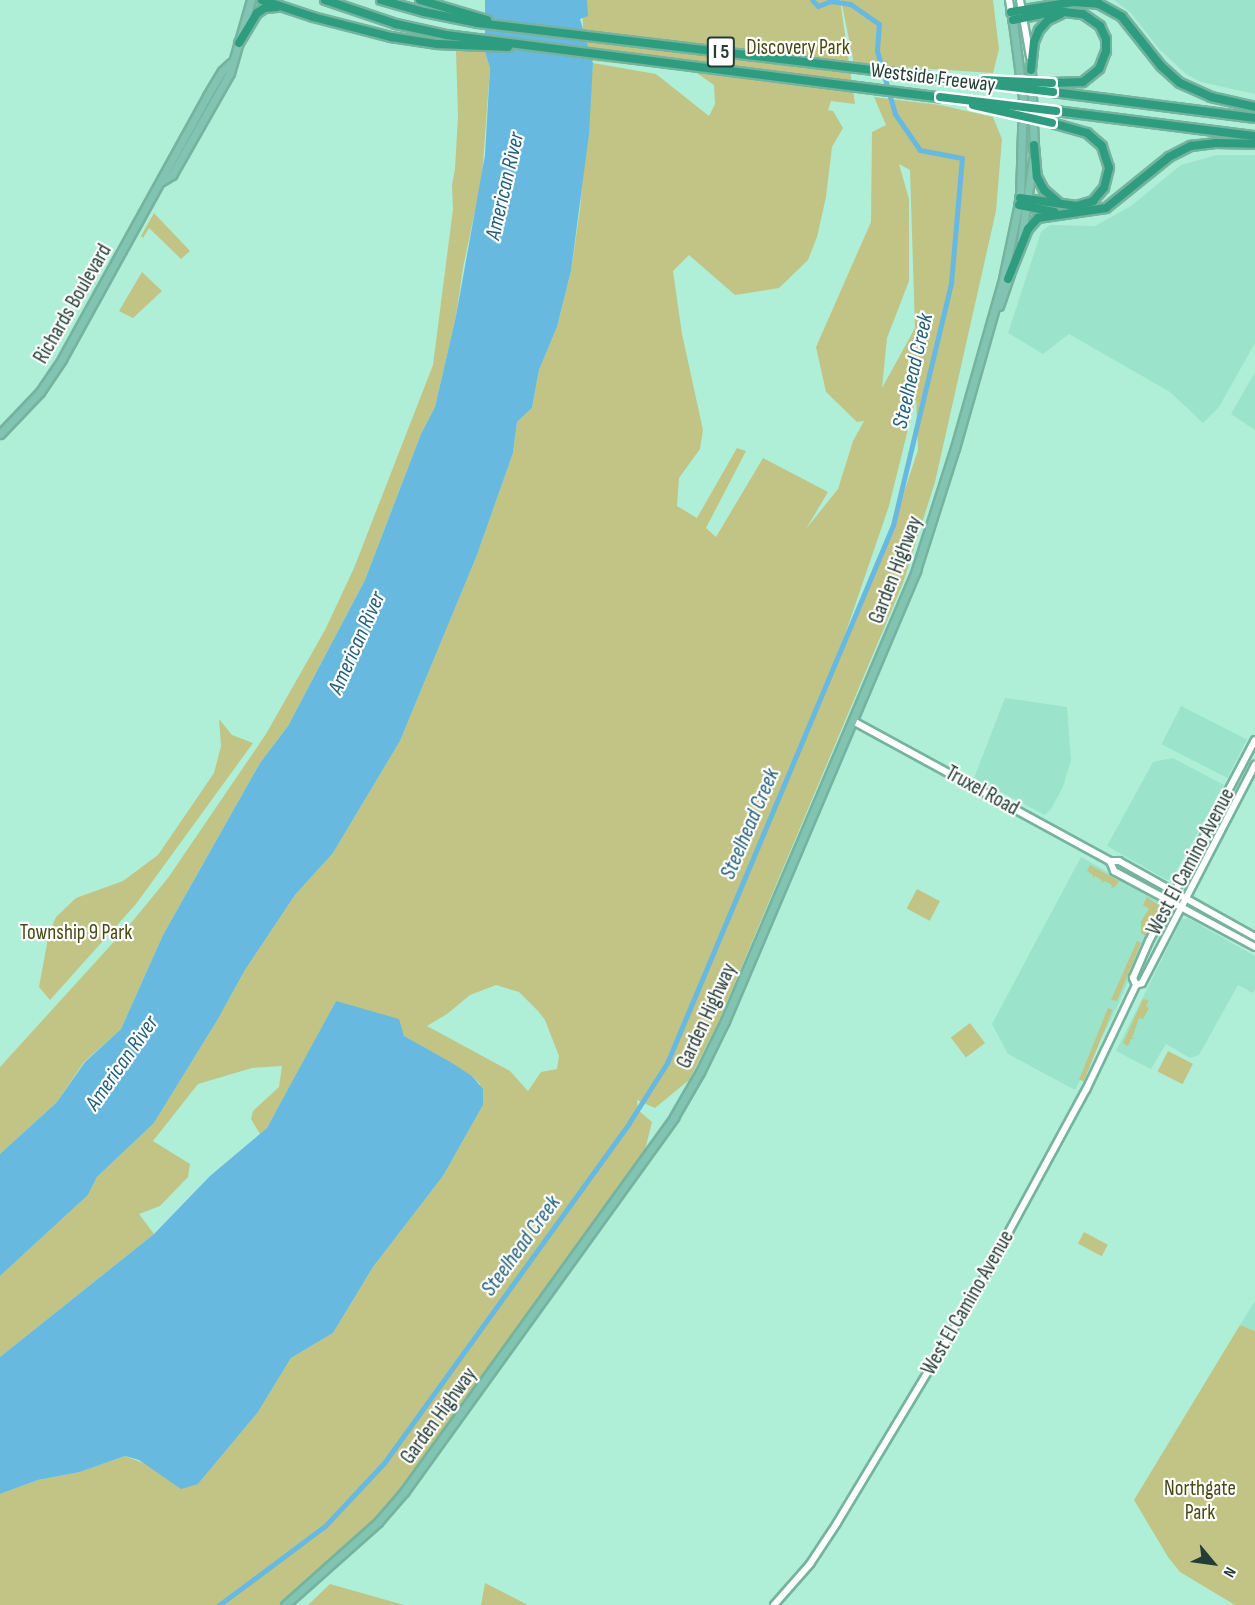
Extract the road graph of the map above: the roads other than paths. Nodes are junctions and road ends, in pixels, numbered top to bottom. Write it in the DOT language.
graph roads {
  1 [pos="250,0"];
  2 [pos="262,0"];
  3 [pos="326,0"];
  4 [pos="381,0"];
  5 [pos="420,0"];
  6 [pos="1009,0"];
  7 [pos="1020,0"];
  8 [pos="1033,0"];
  9 [pos="1045,5"];
  10 [pos="282,7"];
  11 [pos="1071,12"];
  12 [pos="1023,13"];
  13 [pos="1012,16"];
  14 [pos="515,27"];
  15 [pos="239,43"];
  16 [pos="563,50"];
  17 [pos="1031,70"];
  18 [pos="928,77"];
  19 [pos="940,97"];
  20 [pos="1255,106"];
  21 [pos="1255,117"];
  22 [pos="1255,136"];
  23 [pos="1255,144"];
  24 [pos="1034,145"];
  25 [pos="1024,202"];
  26 [pos="1065,205"];
  27 [pos="1062,214"];
  28 [pos="1008,279"];
  29 [pos="978,365"];
  30 [pos="0,434"];
  31 [pos="853,721"];
  32 [pos="1255,740"];
  33 [pos="1255,765"];
  34 [pos="1110,861"];
  35 [pos="1174,892"];
  36 [pos="1185,898"];
  37 [pos="1169,902"];
  38 [pos="1180,908"];
  39 [pos="1255,940"];
  40 [pos="1243,941"];
  41 [pos="1255,947"];
  42 [pos="1136,985"];
  43 [pos="305,1589"];
  44 [pos="285,1605"];
  45 [pos="293,1605"];
  46 [pos="774,1605"];
  1 -- 15 [label="main road, Richards Boulevard"];
  2 -- 10 [label="highway"];
  3 -- 16 [label="highway, Westside Freeway / I 5"];
  4 -- 14 [label="highway, Westside Freeway / I 5"];
  5 -- 14 [label="highway"];
  6 -- 13 [label="main road, Garden Highway"];
  7 -- 12 [label="main road, Garden Highway"];
  8 -- 9 [label="highway"];
  9 -- 12 [label="highway"];
  9 -- 20 [label="highway"];
  10 -- 15 [label="highway"];
  10 -- 16 [label="highway"];
  11 -- 12 [label="highway"];
  11 -- 17 [label="highway"];
  11 -- 18 [label="highway, bridge"];
  12 -- 13 [label="highway"];
  12 -- 17 [label="main road, Garden Highway"];
  13 -- 25 [label="main road, Garden Highway"];
  14 -- 18 [label="highway, Westside Freeway / I 5"];
  15 -- 30 [label="main road, Richards Boulevard"];
  16 -- 19 [label="highway, Westside Freeway / I 5"];
  17 -- 24 [label="main road, Garden Highway"];
  18 -- 21 [label="highway, Westside Freeway / I 5, bridge"];
  19 -- 22 [label="highway, Westside Freeway / I 5, bridge"];
  19 -- 26 [label="highway, bridge"];
  23 -- 27 [label="highway"];
  24 -- 25 [label="main road, Garden Highway"];
  24 -- 26 [label="highway"];
  25 -- 26 [label="highway"];
  25 -- 27 [label="highway"];
  25 -- 28 [label="main road, Garden Highway"];
  25 -- 29 [label="main road, Garden Highway"];
  27 -- 28 [label="highway"];
  28 -- 29 [label="main road, Garden Highway"];
  29 -- 31 [label="main road, Garden Highway"];
  31 -- 34 [label="main road, Truxel Road"];
  31 -- 43 [label="main road, Garden Highway"];
  32 -- 35 [label="main road, West El Camino Avenue"];
  33 -- 36 [label="main road, West El Camino Avenue"];
  34 -- 35 [label="main road, Truxel Road"];
  34 -- 37 [label="main road, Truxel Road"];
  35 -- 36 [label="main road, Truxel Road"];
  35 -- 37 [label="main road, West El Camino Avenue"];
  36 -- 38 [label="main road, West El Camino Avenue"];
  36 -- 39 [label="main road, Truxel Road"];
  37 -- 38 [label="main road, Truxel Road"];
  37 -- 42 [label="main road, West El Camino Avenue"];
  38 -- 40 [label="main road, Truxel Road"];
  38 -- 42 [label="main road, West El Camino Avenue"];
  39 -- 40 [label="main road"];
  40 -- 41 [label="main road, Truxel Road"];
  42 -- 46 [label="main road, West El Camino Avenue"];
  43 -- 44 [label="main road"];
  43 -- 45 [label="main road"];
}
